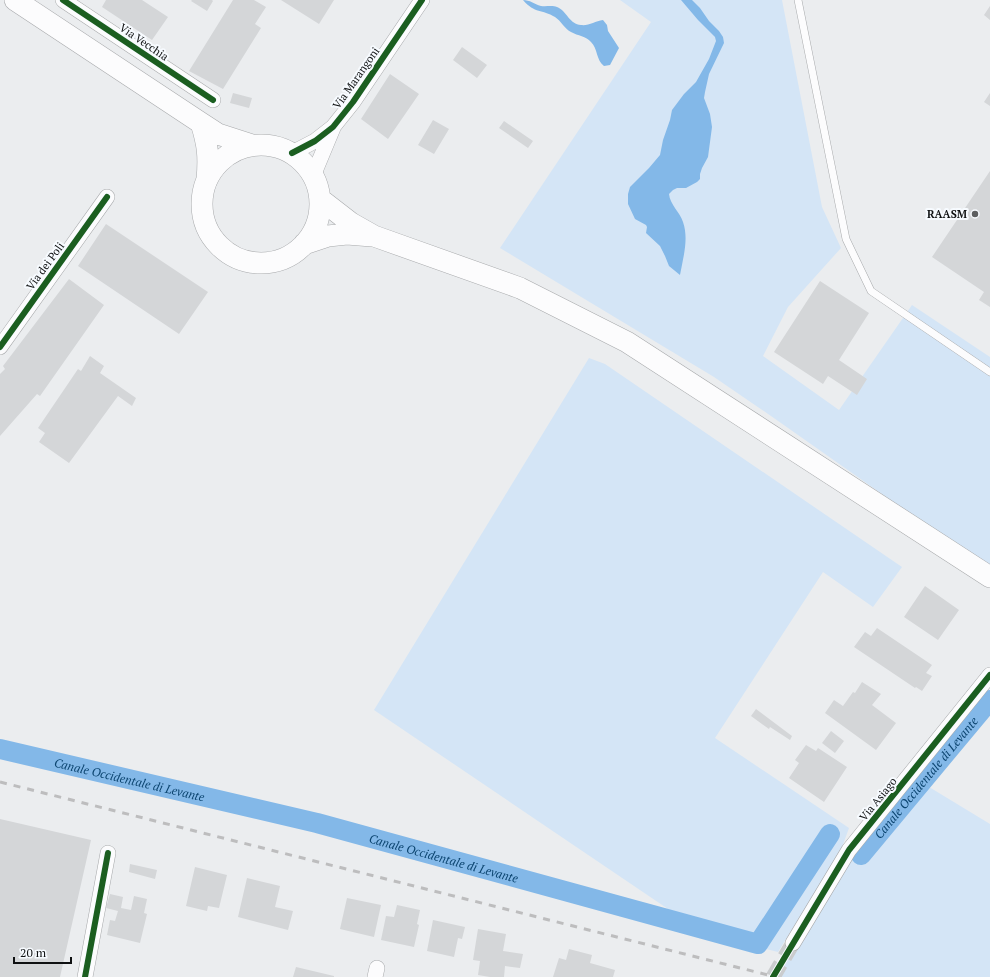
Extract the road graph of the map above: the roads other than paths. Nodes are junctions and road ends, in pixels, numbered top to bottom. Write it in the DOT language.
graph roads {
  1 [pos="15,0"];
  2 [pos="63,0"];
  3 [pos="422,0"];
  4 [pos="798,0"];
  5 [pos="213,100"];
  6 [pos="201,123"];
  7 [pos="333,127"];
  8 [pos="252,145"];
  9 [pos="292,153"];
  10 [pos="313,176"];
  11 [pos="208,180"];
  12 [pos="107,197"];
  13 [pos="320,198"];
  14 [pos="374,236"];
  15 [pos="304,244"];
  16 [pos="0,347"];
  17 [pos="990,372"];
  18 [pos="990,577"];
  19 [pos="990,675"];
  20 [pos="108,854"];
  21 [pos="793,943"];
  22 [pos="85,977"];
  1 -- 6 [label="main road"];
  2 -- 5 [label="street, Via Vecchia"];
  3 -- 7 [label="street, Via Marangoni"];
  4 -- 17 [label="lane"];
  6 -- 8 [label="main road"];
  6 -- 11 [label="main road"];
  7 -- 9 [label="street, Via Marangoni"];
  7 -- 10 [label="street, Via Marangoni"];
  8 -- 9 [label="main road"];
  8 -- 11 [label="main road"];
  9 -- 10 [label="main road"];
  10 -- 13 [label="main road"];
  11 -- 15 [label="main road"];
  12 -- 16 [label="street, Via dei Poli"];
  13 -- 14 [label="main road"];
  13 -- 15 [label="main road"];
  14 -- 15 [label="main road"];
  14 -- 18 [label="main road"];
  19 -- 21 [label="street, Via Asiago"];
  20 -- 22 [label="street"];
}
